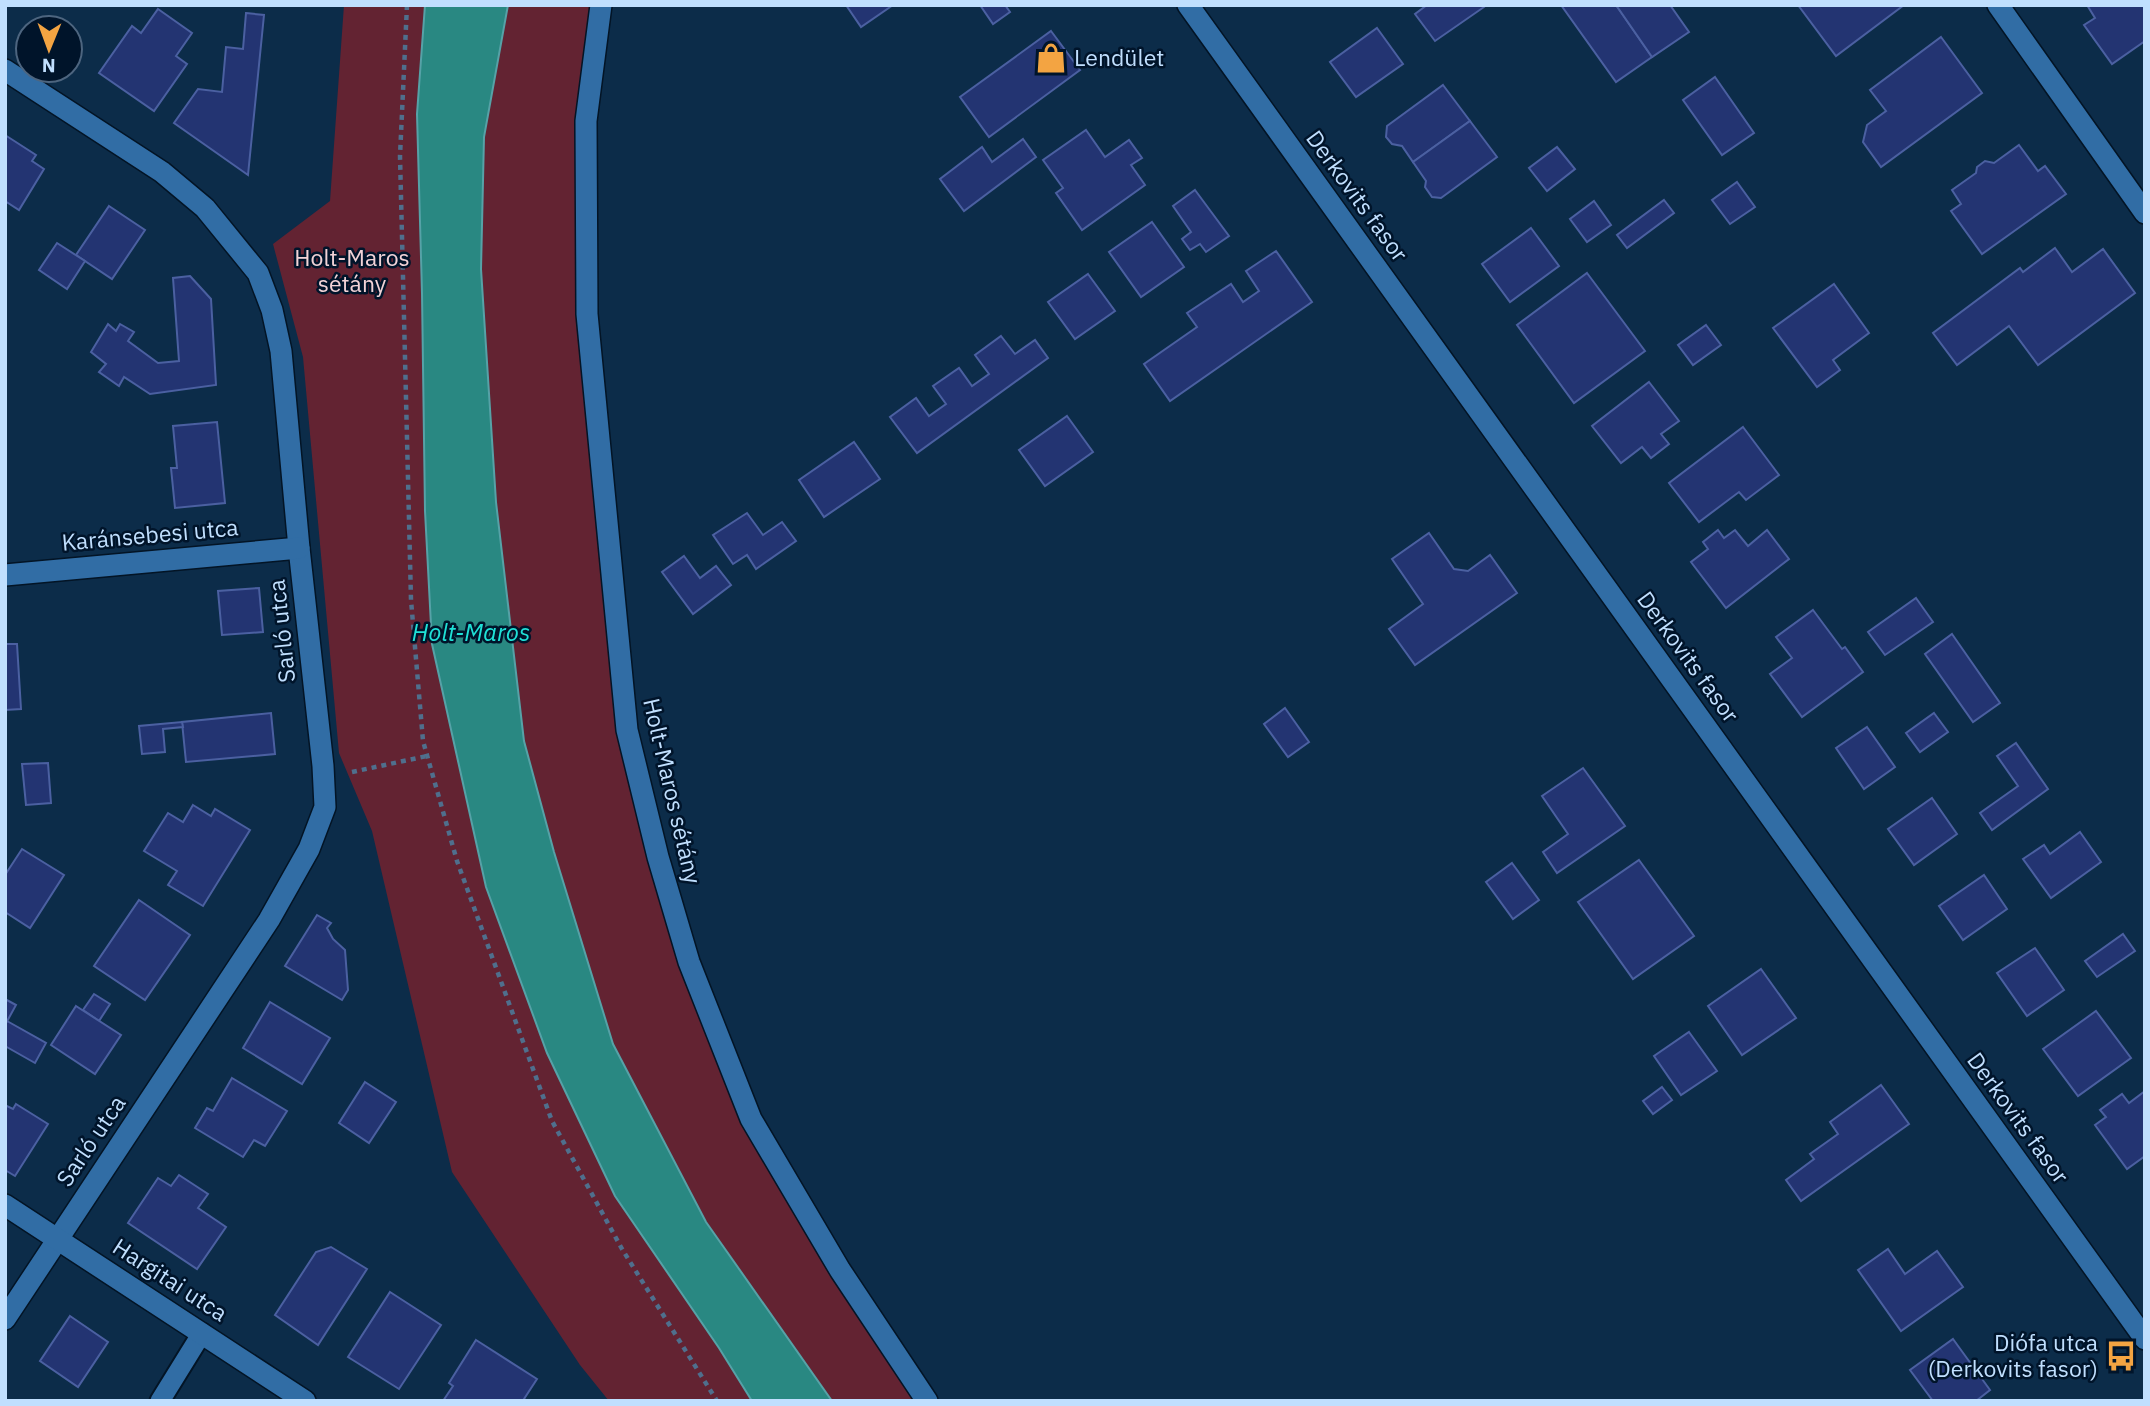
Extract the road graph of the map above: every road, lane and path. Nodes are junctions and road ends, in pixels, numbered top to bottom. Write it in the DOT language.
graph roads {
  1 [pos="407,5"];
  2 [pos="601,5"];
  3 [pos="1188,5"];
  4 [pos="1998,5"];
  5 [pos="5,70"];
  6 [pos="2145,213"];
  7 [pos="299,548"];
  8 [pos="5,575"];
  9 [pos="427,756"];
  10 [pos="324,777"];
  11 [pos="5,1205"];
  12 [pos="58,1238"];
  13 [pos="5,1319"];
  14 [pos="202,1333"];
  15 [pos="2145,1339"];
  16 [pos="160,1401"];
  17 [pos="305,1401"];
  18 [pos="717,1401"];
  19 [pos="927,1401"];
  1 -- 9 [label="path"];
  2 -- 19 [label="street, Holt-Maros sétány"];
  3 -- 15 [label="street, Derkovits fasor"];
  4 -- 6 [label="street"];
  5 -- 7 [label="street, Sarló utca"];
  7 -- 8 [label="street, Karánsebesi utca"];
  7 -- 10 [label="street, Sarló utca"];
  9 -- 10 [label="path"];
  9 -- 18 [label="path"];
  10 -- 12 [label="street, Sarló utca"];
  11 -- 12 [label="street, Hargitai utca"];
  12 -- 13 [label="street, Sarló utca"];
  12 -- 14 [label="street, Hargitai utca"];
  14 -- 16 [label="lane"];
  14 -- 17 [label="street, Hargitai utca"];
}
